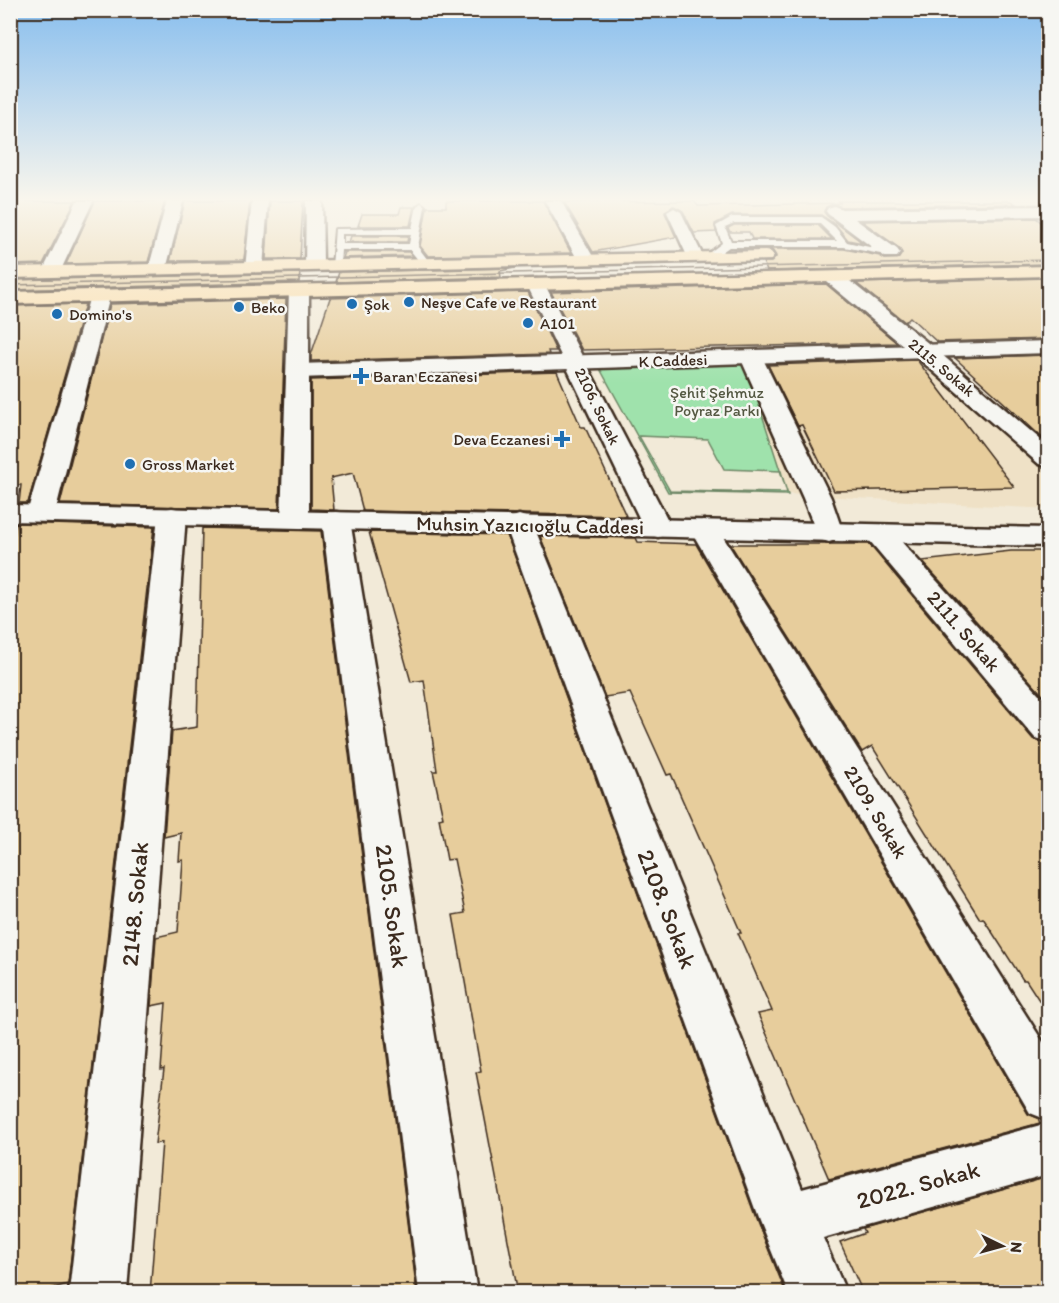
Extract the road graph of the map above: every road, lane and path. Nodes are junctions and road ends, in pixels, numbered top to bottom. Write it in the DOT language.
graph roads {
  1 [pos="56,262"];
  2 [pos="159,262"];
  3 [pos="254,262"];
  4 [pos="314,262"];
  5 [pos="335,262"];
  6 [pos="514,262"];
  7 [pos="426,264"];
  8 [pos="335,265"];
  9 [pos="314,266"];
  10 [pos="254,267"];
  11 [pos="157,270"];
  12 [pos="1048,271"];
  13 [pos="51,272"];
  14 [pos="10,273"];
  15 [pos="834,278"];
  16 [pos="536,285"];
  17 [pos="299,291"];
  18 [pos="100,296"];
  19 [pos="10,298"];
  20 [pos="1048,347"];
  21 [pos="925,352"];
  22 [pos="751,357"];
  23 [pos="577,363"];
  24 [pos="298,371"];
  25 [pos="1048,459"];
  26 [pos="10,513"];
  27 [pos="41,513"];
  28 [pos="172,516"];
  29 [pos="295,519"];
  30 [pos="336,520"];
  31 [pos="519,524"];
  32 [pos="658,528"];
  33 [pos="704,529"];
  34 [pos="829,533"];
  35 [pos="879,534"];
  36 [pos="1048,537"];
  37 [pos="1048,728"];
  38 [pos="1048,1095"];
  39 [pos="1048,1149"];
  40 [pos="787,1220"];
  41 [pos="98,1293"];
  42 [pos="448,1293"];
  43 [pos="817,1293"];
  1 -- 13 [label="street"];
  2 -- 11 [label="street"];
  3 -- 10 [label="street"];
  4 -- 9 [label="street"];
  5 -- 8 [label="lane"];
  6 -- 7 [label="main road"];
  7 -- 8 [label="main road"];
  8 -- 9 [label="main road"];
  9 -- 10 [label="main road"];
  10 -- 11 [label="main road"];
  11 -- 13 [label="main road"];
  12 -- 15 [label="main road"];
  13 -- 14 [label="main road"];
  15 -- 16 [label="main road"];
  15 -- 21 [label="street, 2115. Sokak"];
  16 -- 17 [label="main road"];
  16 -- 23 [label="street, 2106. Sokak"];
  17 -- 18 [label="main road"];
  17 -- 24 [label="street"];
  18 -- 19 [label="main road"];
  18 -- 27 [label="street"];
  20 -- 21 [label="street, K Caddesi"];
  21 -- 22 [label="street, K Caddesi"];
  21 -- 25 [label="street, 2115. Sokak"];
  22 -- 23 [label="street, K Caddesi"];
  22 -- 34 [label="street"];
  23 -- 24 [label="street, K Caddesi"];
  23 -- 32 [label="street, 2106. Sokak"];
  24 -- 29 [label="street"];
  26 -- 27 [label="street, Muhsin Yazıcıoğlu Caddesi"];
  27 -- 28 [label="street, Muhsin Yazıcıoğlu Caddesi"];
  28 -- 29 [label="street, Muhsin Yazıcıoğlu Caddesi"];
  28 -- 41 [label="street, 2148. Sokak"];
  29 -- 30 [label="street, Muhsin Yazıcıoğlu Caddesi"];
  30 -- 31 [label="street, Muhsin Yazıcıoğlu Caddesi"];
  30 -- 42 [label="street, 2105. Sokak"];
  31 -- 32 [label="street, Muhsin Yazıcıoğlu Caddesi"];
  31 -- 40 [label="street, 2108. Sokak"];
  32 -- 33 [label="street, Muhsin Yazıcıoğlu Caddesi"];
  33 -- 34 [label="street, Muhsin Yazıcıoğlu Caddesi"];
  33 -- 38 [label="street, 2109. Sokak"];
  34 -- 35 [label="street, Muhsin Yazıcıoğlu Caddesi"];
  35 -- 36 [label="street, Muhsin Yazıcıoğlu Caddesi"];
  35 -- 37 [label="street, 2111. Sokak"];
  39 -- 40 [label="street, 2022. Sokak"];
  40 -- 43 [label="street, 2108. Sokak"];
}
